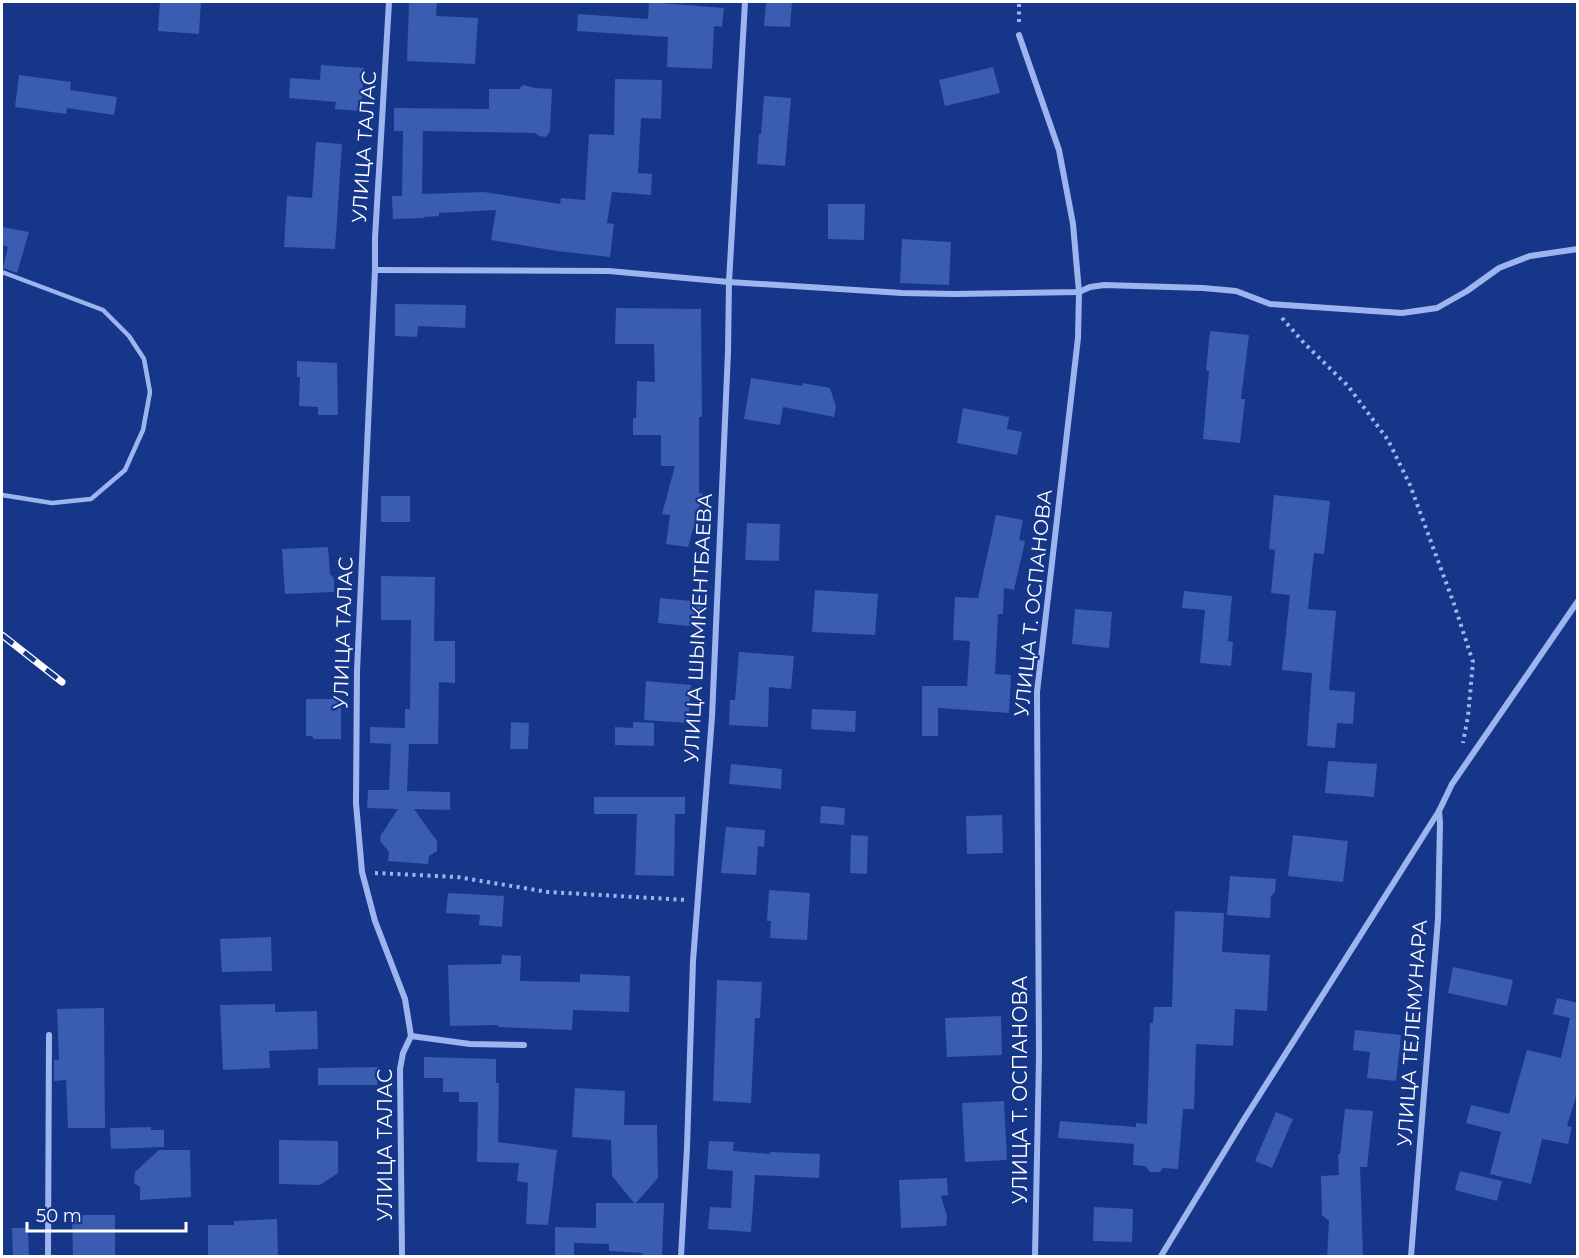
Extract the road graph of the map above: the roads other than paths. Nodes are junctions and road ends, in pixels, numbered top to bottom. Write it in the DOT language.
graph roads {
  1 [pos="389,2"];
  2 [pos="745,2"];
  3 [pos="1019,35"];
  4 [pos="1578,249"];
  5 [pos="375,270"];
  6 [pos="2,272"];
  7 [pos="729,282"];
  8 [pos="1079,292"];
  9 [pos="2,495"];
  10 [pos="1578,601"];
  11 [pos="1439,812"];
  12 [pos="49,1035"];
  13 [pos="411,1036"];
  14 [pos="524,1045"];
  15 [pos="48,1257"];
  16 [pos="402,1257"];
  17 [pos="681,1257"];
  18 [pos="1035,1257"];
  19 [pos="1161,1257"];
  20 [pos="1411,1257"];
  1 -- 5 [label="street, УЛИЦА ТАЛАС"];
  2 -- 7 [label="street, УЛИЦА ШЫМКЕНТБАЕВА"];
  3 -- 8 [label="street, УЛИЦА Т. ОСПАНОВА"];
  4 -- 8 [label="street"];
  5 -- 7 [label="street"];
  5 -- 13 [label="street, УЛИЦА ТАЛАС"];
  6 -- 9 [label="lane"];
  7 -- 8 [label="street"];
  7 -- 17 [label="street, УЛИЦА ШЫМКЕНТБАЕВА"];
  8 -- 18 [label="street, УЛИЦА Т. ОСПАНОВА"];
  10 -- 11 [label="street"];
  11 -- 19 [label="street"];
  11 -- 20 [label="street, УЛИЦА ТЕЛЕМУНАРА"];
  12 -- 15 [label="street"];
  13 -- 14 [label="street"];
  13 -- 16 [label="street, УЛИЦА ТАЛАС"];
}
